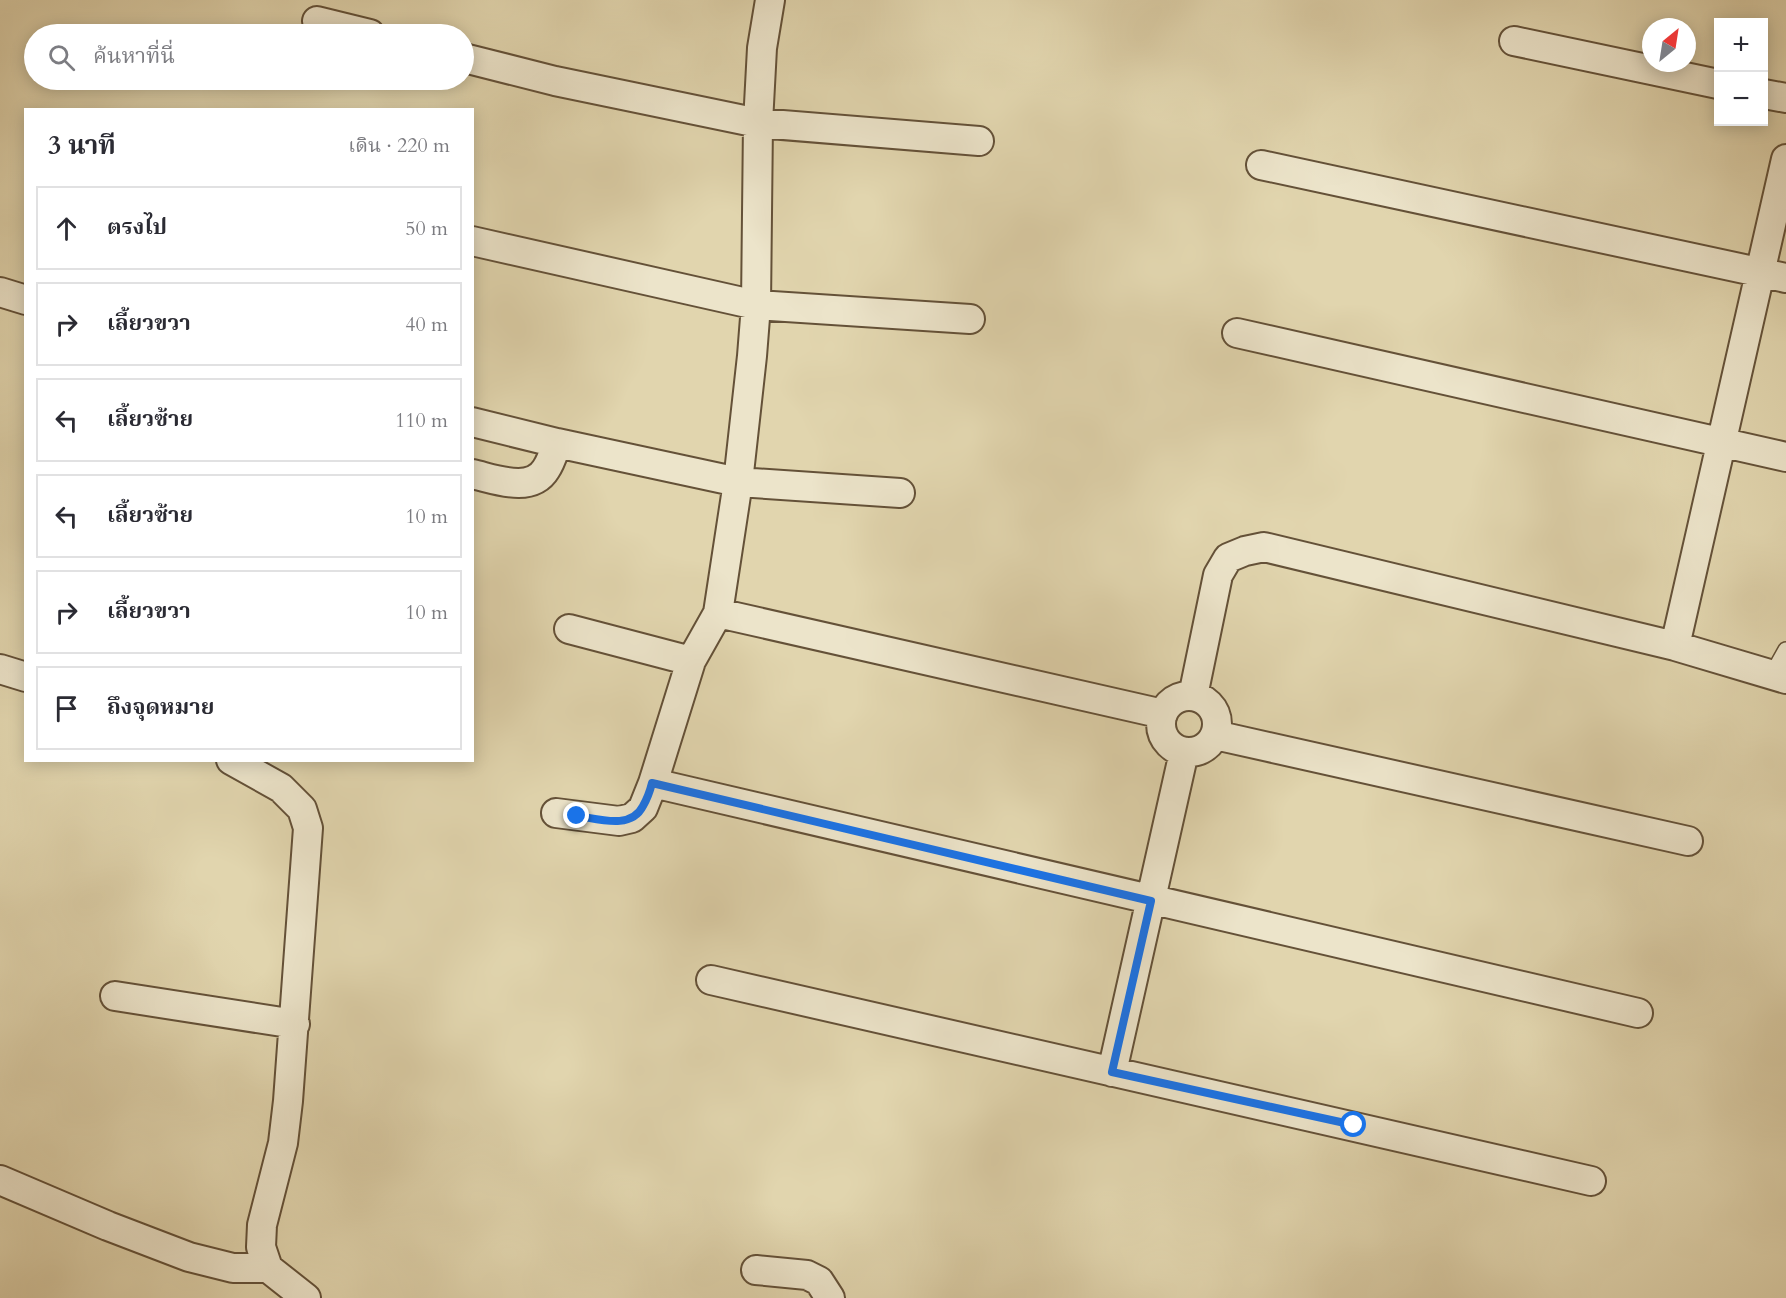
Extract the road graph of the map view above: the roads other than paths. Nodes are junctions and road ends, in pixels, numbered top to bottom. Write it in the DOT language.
graph roads {
  1 [pos="770,0"];
  2 [pos="317,21"];
  3 [pos="329,24"];
  4 [pos="1514,41"];
  5 [pos="474,61"];
  6 [pos="1714,83"];
  7 [pos="1768,95"];
  8 [pos="1786,98"];
  9 [pos="758,123"];
  10 [pos="979,141"];
  11 [pos="1786,159"];
  12 [pos="1261,165"];
  13 [pos="474,241"];
  14 [pos="1773,275"];
  15 [pos="0,292"];
  16 [pos="24,299"];
  17 [pos="756,305"];
  18 [pos="970,318"];
  19 [pos="1237,333"];
  20 [pos="474,422"];
  21 [pos="1722,442"];
  22 [pos="557,443"];
  23 [pos="1786,457"];
  24 [pos="474,474"];
  25 [pos="738,482"];
  26 [pos="900,493"];
  27 [pos="718,613"];
  28 [pos="569,629"];
  29 [pos="1675,646"];
  30 [pos="1786,650"];
  31 [pos="691,661"];
  32 [pos="0,669"];
  33 [pos="24,676"];
  34 [pos="1779,677"];
  35 [pos="1193,696"];
  36 [pos="1163,714"];
  37 [pos="1215,735"];
  38 [pos="1184,752"];
  39 [pos="235,762"];
  40 [pos="652,783"];
  41 [pos="556,813"];
  42 [pos="1688,841"];
  43 [pos="1151,901"];
  44 [pos="711,980"];
  45 [pos="115,996"];
  46 [pos="1638,1013"];
  47 [pos="295,1024"];
  48 [pos="1112,1072"];
  49 [pos="0,1180"];
  50 [pos="1591,1180"];
  51 [pos="268,1268"];
  52 [pos="756,1270"];
  53 [pos="306,1298"];
  54 [pos="830,1298"];
  1 -- 9 [label="street"];
  2 -- 3 [label="street"];
  4 -- 6 [label="street"];
  5 -- 9 [label="street"];
  7 -- 8 [label="street"];
  9 -- 10 [label="street"];
  9 -- 17 [label="street"];
  11 -- 14 [label="street"];
  12 -- 14 [label="street"];
  13 -- 17 [label="street"];
  14 -- 21 [label="street"];
  15 -- 16 [label="street"];
  17 -- 18 [label="street"];
  17 -- 25 [label="street"];
  19 -- 21 [label="street"];
  20 -- 22 [label="street"];
  21 -- 23 [label="street"];
  21 -- 29 [label="street"];
  22 -- 24 [label="street"];
  22 -- 25 [label="street"];
  25 -- 26 [label="street"];
  25 -- 27 [label="street"];
  27 -- 31 [label="street"];
  27 -- 36 [label="street"];
  28 -- 31 [label="street"];
  29 -- 34 [label="street"];
  29 -- 35 [label="street"];
  30 -- 34 [label="lane"];
  31 -- 40 [label="street"];
  32 -- 33 [label="street"];
  35 -- 36 [label="street"];
  35 -- 37 [label="street"];
  36 -- 38 [label="street"];
  37 -- 38 [label="street"];
  37 -- 42 [label="street"];
  38 -- 43 [label="street"];
  39 -- 47 [label="street"];
  40 -- 41 [label="street"];
  40 -- 43 [label="street"];
  43 -- 46 [label="street"];
  43 -- 48 [label="street"];
  44 -- 48 [label="street"];
  45 -- 47 [label="street"];
  47 -- 51 [label="street"];
  48 -- 50 [label="street"];
  49 -- 51 [label="street"];
  51 -- 53 [label="street"];
  52 -- 54 [label="street"];
}
